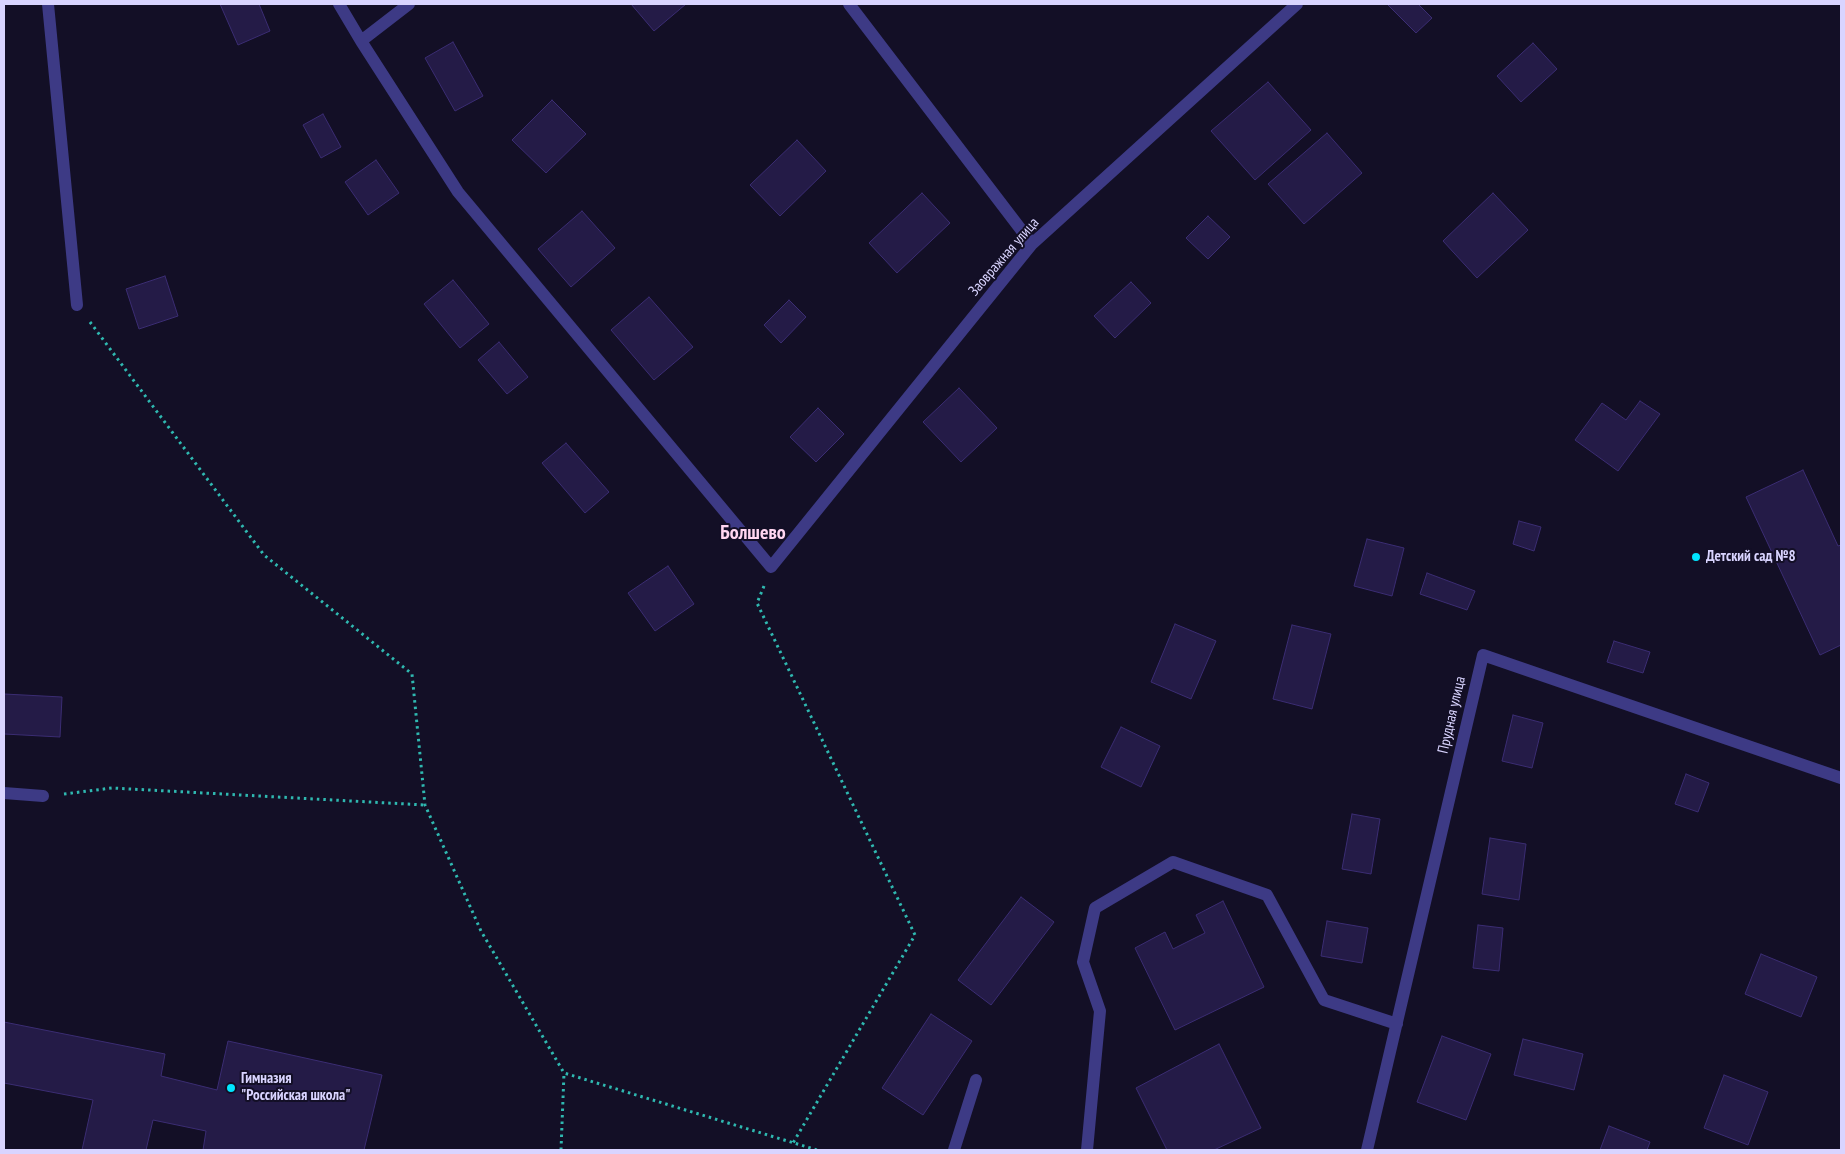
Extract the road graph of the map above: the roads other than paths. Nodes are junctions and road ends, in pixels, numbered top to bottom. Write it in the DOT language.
graph roads {
  1 [pos="48,4"];
  2 [pos="338,4"];
  3 [pos="409,4"];
  4 [pos="849,4"];
  5 [pos="1298,4"];
  6 [pos="361,41"];
  7 [pos="1032,244"];
  8 [pos="77,305"];
  9 [pos="1841,778"];
  10 [pos="4,794"];
  11 [pos="43,796"];
  12 [pos="1397,1024"];
  13 [pos="976,1080"];
  14 [pos="954,1150"];
  15 [pos="1087,1150"];
  16 [pos="1367,1150"];
  1 -- 8 [label="lane"];
  2 -- 6 [label="lane"];
  3 -- 6 [label="lane"];
  4 -- 7 [label="lane"];
  5 -- 7 [label="lane, Заовражная улица"];
  6 -- 7 [label="lane, Заовражная улица"];
  9 -- 12 [label="lane, Прудная улица"];
  10 -- 11 [label="lane"];
  12 -- 15 [label="lane"];
  12 -- 16 [label="lane, Прудная улица"];
  13 -- 14 [label="lane"];
}
